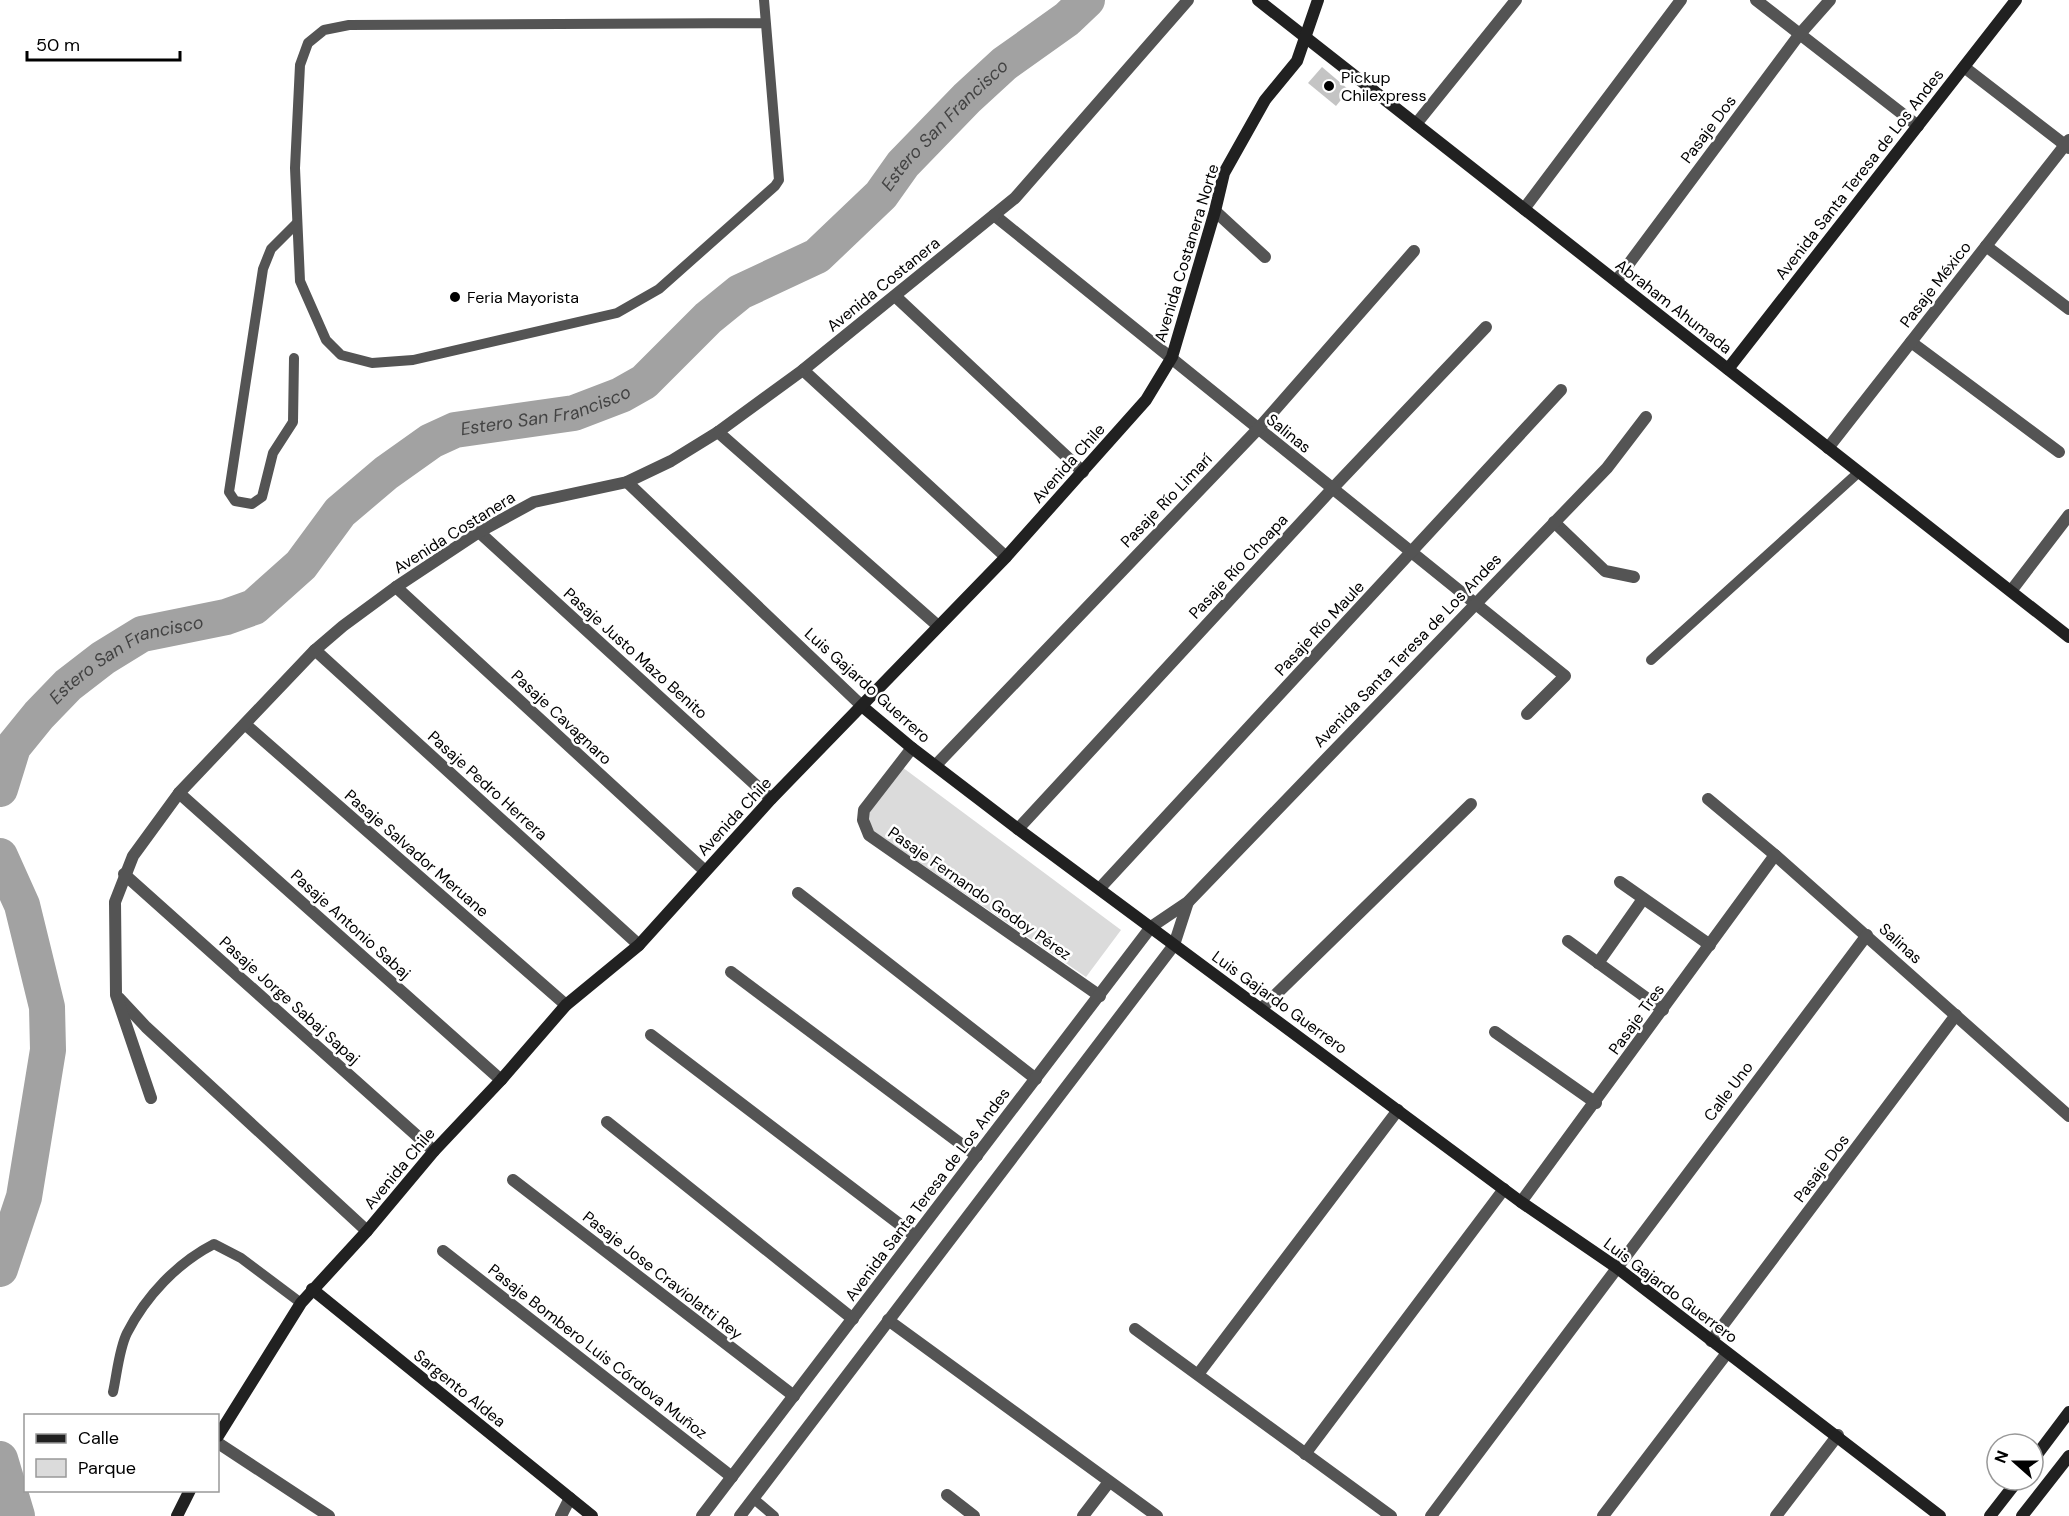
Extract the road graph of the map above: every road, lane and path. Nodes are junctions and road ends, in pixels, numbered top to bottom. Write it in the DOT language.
graph roads {
  1 [pos="764,0"];
  2 [pos="1188,0"];
  3 [pos="1258,0"];
  4 [pos="1318,0"];
  5 [pos="1516,0"];
  6 [pos="1681,0"];
  7 [pos="1756,0"];
  8 [pos="1830,0"];
  9 [pos="2016,0"];
  10 [pos="766,23"];
  11 [pos="1799,35"];
  12 [pos="1305,36"];
  13 [pos="1964,67"];
  14 [pos="1416,124"];
  15 [pos="1918,126"];
  16 [pos="2068,145"];
  17 [pos="1524,209"];
  18 [pos="1215,211"];
  19 [pos="994,215"];
  20 [pos="297,223"];
  21 [pos="1986,246"];
  22 [pos="1414,251"];
  23 [pos="1265,257"];
  24 [pos="1616,281"];
  25 [pos="895,296"];
  26 [pos="2069,309"];
  27 [pos="1486,327"];
  28 [pos="1911,342"];
  29 [pos="1172,357"];
  30 [pos="294,358"];
  31 [pos="1728,369"];
  32 [pos="803,370"];
  33 [pos="1561,390"];
  34 [pos="1646,417"];
  35 [pos="1258,429"];
  36 [pos="718,432"];
  37 [pos="1828,448"];
  38 [pos="2059,452"];
  39 [pos="1083,472"];
  40 [pos="1859,472"];
  41 [pos="627,482"];
  42 [pos="1332,489"];
  43 [pos="2069,515"];
  44 [pos="1554,522"];
  45 [pos="479,532"];
  46 [pos="1411,554"];
  47 [pos="1006,557"];
  48 [pos="1634,577"];
  49 [pos="396,587"];
  50 [pos="2011,591"];
  51 [pos="1473,604"];
  52 [pos="937,625"];
  53 [pos="2069,637"];
  54 [pos="315,650"];
  55 [pos="1651,660"];
  56 [pos="863,706"];
  57 [pos="1527,714"];
  58 [pos="246,725"];
  59 [pos="912,748"];
  60 [pos="936,765"];
  61 [pos="179,793"];
  62 [pos="771,799"];
  63 [pos="1708,799"];
  64 [pos="1471,804"];
  65 [pos="1018,829"];
  66 [pos="1775,855"];
  67 [pos="705,871"];
  68 [pos="124,874"];
  69 [pos="1620,882"];
  70 [pos="1100,888"];
  71 [pos="798,893"];
  72 [pos="1643,899"];
  73 [pos="1188,902"];
  74 [pos="1151,927"];
  75 [pos="1867,935"];
  76 [pos="1568,941"];
  77 [pos="639,945"];
  78 [pos="1174,945"];
  79 [pos="1710,945"];
  80 [pos="1598,963"];
  81 [pos="731,972"];
  82 [pos="116,995"];
  83 [pos="1100,996"];
  84 [pos="566,1005"];
  85 [pos="1261,1009"];
  86 [pos="1663,1010"];
  87 [pos="1956,1015"];
  88 [pos="1495,1032"];
  89 [pos="651,1035"];
  90 [pos="1036,1079"];
  91 [pos="501,1080"];
  92 [pos="151,1098"];
  93 [pos="1596,1103"];
  94 [pos="1398,1110"];
  95 [pos="2069,1116"];
  96 [pos="608,1122"];
  97 [pos="434,1151"];
  98 [pos="976,1156"];
  99 [pos="513,1180"];
  100 [pos="1504,1189"];
  101 [pos="1521,1202"];
  102 [pos="367,1231"];
  103 [pos="915,1236"];
  104 [pos="443,1251"];
  105 [pos="1616,1267"];
  106 [pos="312,1289"];
  107 [pos="301,1303"];
  108 [pos="853,1318"];
  109 [pos="888,1320"];
  110 [pos="1135,1329"];
  111 [pos="1712,1341"];
  112 [pos="1726,1353"];
  113 [pos="1199,1373"];
  114 [pos="113,1392"];
  115 [pos="794,1396"];
  116 [pos="2069,1412"];
  117 [pos="219,1434"];
  118 [pos="1838,1435"];
  119 [pos="219,1444"];
  120 [pos="2045,1444"];
  121 [pos="1305,1454"];
  122 [pos="2069,1456"];
  123 [pos="732,1477"];
  124 [pos="1109,1482"];
  125 [pos="189,1492"];
  126 [pos="2009,1492"];
  127 [pos="947,1495"];
  128 [pos="570,1498"];
  129 [pos="754,1499"];
  130 [pos="591,1515"];
  131 [pos="177,1516"];
  132 [pos="329,1516"];
  133 [pos="561,1516"];
  134 [pos="702,1516"];
  135 [pos="740,1516"];
  136 [pos="774,1516"];
  137 [pos="974,1516"];
  138 [pos="1083,1516"];
  139 [pos="1157,1516"];
  140 [pos="1391,1516"];
  141 [pos="1431,1516"];
  142 [pos="1603,1516"];
  143 [pos="1776,1516"];
  144 [pos="1940,1516"];
  145 [pos="1990,1516"];
  146 [pos="2022,1516"];
  1 -- 10 [label="lane"];
  2 -- 19 [label="street, Avenida Costanera"];
  3 -- 12 [label="street, Abraham Ahumada"];
  4 -- 12 [label="street"];
  5 -- 14 [label="street"];
  6 -- 17 [label="street"];
  7 -- 11 [label="street"];
  8 -- 11 [label="street, Pasaje Dos"];
  9 -- 13 [label="street, Avenida Santa Teresa de Los Andes"];
  10 -- 20 [label="lane"];
  10 -- 20 [label="lane"];
  11 -- 15 [label="street"];
  11 -- 24 [label="street, Pasaje Dos"];
  12 -- 14 [label="street, Abraham Ahumada"];
  12 -- 18 [label="street, Avenida Costanera Norte"];
  13 -- 15 [label="street, Avenida Santa Teresa de Los Andes"];
  13 -- 16 [label="street"];
  14 -- 17 [label="street, Abraham Ahumada"];
  15 -- 31 [label="street, Avenida Santa Teresa de Los Andes"];
  16 -- 21 [label="street, Pasaje México"];
  17 -- 24 [label="street, Abraham Ahumada"];
  18 -- 23 [label="street"];
  18 -- 29 [label="street, Avenida Costanera Norte"];
  19 -- 25 [label="street, Avenida Costanera"];
  19 -- 29 [label="street, Salinas"];
  20 -- 30 [label="lane"];
  21 -- 26 [label="street"];
  21 -- 28 [label="street, Pasaje México"];
  22 -- 35 [label="street, Pasaje Río Limarí"];
  24 -- 31 [label="street, Abraham Ahumada"];
  25 -- 32 [label="street, Avenida Costanera"];
  25 -- 39 [label="street"];
  27 -- 42 [label="street, Pasaje Río Choapa"];
  28 -- 37 [label="street, Pasaje México"];
  28 -- 38 [label="street"];
  29 -- 35 [label="street, Salinas"];
  29 -- 39 [label="street, Avenida Chile"];
  31 -- 37 [label="street, Abraham Ahumada"];
  32 -- 36 [label="street, Avenida Costanera"];
  32 -- 47 [label="street"];
  33 -- 46 [label="street, Pasaje Río Maule"];
  34 -- 44 [label="street, Avenida Santa Teresa de Los Andes"];
  35 -- 42 [label="street, Salinas"];
  35 -- 60 [label="street, Pasaje Río Limarí"];
  36 -- 41 [label="street, Avenida Costanera"];
  36 -- 52 [label="street"];
  37 -- 40 [label="street, Abraham Ahumada"];
  39 -- 47 [label="street, Avenida Chile"];
  40 -- 50 [label="street, Abraham Ahumada"];
  40 -- 55 [label="lane"];
  41 -- 45 [label="street, Avenida Costanera"];
  41 -- 56 [label="street, Luis Gajardo Guerrero"];
  42 -- 46 [label="street, Salinas"];
  42 -- 65 [label="street, Pasaje Río Choapa"];
  43 -- 50 [label="street"];
  44 -- 48 [label="street"];
  44 -- 51 [label="street, Avenida Santa Teresa de Los Andes"];
  45 -- 49 [label="street, Avenida Costanera"];
  45 -- 62 [label="street, Pasaje Justo Mazo Benito"];
  46 -- 51 [label="street, Salinas"];
  46 -- 70 [label="street, Pasaje Río Maule"];
  47 -- 52 [label="street, Avenida Chile"];
  49 -- 54 [label="street, Avenida Costanera"];
  49 -- 67 [label="street, Pasaje Cavagnaro"];
  50 -- 53 [label="street, Abraham Ahumada"];
  51 -- 57 [label="street, Salinas"];
  51 -- 73 [label="street, Avenida Santa Teresa de Los Andes"];
  52 -- 56 [label="street, Avenida Chile"];
  54 -- 58 [label="street, Avenida Costanera"];
  54 -- 77 [label="street, Pasaje Pedro Herrera"];
  56 -- 59 [label="street, Luis Gajardo Guerrero"];
  56 -- 62 [label="street, Avenida Chile"];
  58 -- 61 [label="street, Avenida Costanera"];
  58 -- 84 [label="street, Pasaje Salvador Meruane"];
  59 -- 60 [label="street, Luis Gajardo Guerrero"];
  59 -- 83 [label="street, Pasaje Fernando Godoy Pérez"];
  60 -- 65 [label="street, Luis Gajardo Guerrero"];
  61 -- 68 [label="street, Avenida Costanera"];
  61 -- 91 [label="street, Pasaje Antonio Sabaj"];
  62 -- 67 [label="street, Avenida Chile"];
  63 -- 66 [label="street, Salinas"];
  64 -- 85 [label="street"];
  65 -- 70 [label="street, Luis Gajardo Guerrero"];
  66 -- 75 [label="street, Salinas"];
  66 -- 79 [label="street, Pasaje Tres"];
  67 -- 77 [label="street, Avenida Chile"];
  68 -- 82 [label="street, Avenida Costanera"];
  68 -- 97 [label="street, Pasaje Jorge Sabaj Sapaj"];
  69 -- 72 [label="street"];
  70 -- 74 [label="street, Luis Gajardo Guerrero"];
  71 -- 90 [label="street"];
  72 -- 79 [label="street"];
  72 -- 80 [label="street"];
  73 -- 74 [label="street, Avenida Santa Teresa de Los Andes"];
  73 -- 78 [label="street, Avenida Santa Teresa de Los Andes"];
  74 -- 78 [label="street, Luis Gajardo Guerrero"];
  74 -- 83 [label="street, Avenida Santa Teresa de Los Andes"];
  75 -- 87 [label="street, Salinas"];
  75 -- 105 [label="street, Calle Uno"];
  76 -- 80 [label="street"];
  77 -- 84 [label="street, Avenida Chile"];
  78 -- 85 [label="street, Luis Gajardo Guerrero"];
  78 -- 109 [label="street, Avenida Santa Teresa de Los Andes"];
  79 -- 86 [label="street, Pasaje Tres"];
  80 -- 86 [label="street"];
  81 -- 98 [label="street"];
  82 -- 92 [label="street, Avenida Costanera"];
  82 -- 102 [label="street"];
  83 -- 90 [label="street, Avenida Santa Teresa de Los Andes"];
  84 -- 91 [label="street, Avenida Chile"];
  85 -- 94 [label="street, Luis Gajardo Guerrero"];
  86 -- 93 [label="street, Pasaje Tres"];
  87 -- 95 [label="street, Salinas"];
  87 -- 111 [label="street, Pasaje Dos"];
  88 -- 93 [label="street"];
  89 -- 103 [label="street"];
  90 -- 98 [label="street, Avenida Santa Teresa de Los Andes"];
  91 -- 97 [label="street, Avenida Chile"];
  93 -- 101 [label="street, Pasaje Tres"];
  94 -- 100 [label="street, Luis Gajardo Guerrero"];
  94 -- 113 [label="street"];
  96 -- 108 [label="street"];
  97 -- 102 [label="street, Avenida Chile"];
  98 -- 103 [label="street, Avenida Santa Teresa de Los Andes"];
  99 -- 115 [label="street, Pasaje Jose Craviolatti Rey"];
  100 -- 101 [label="street, Luis Gajardo Guerrero"];
  100 -- 121 [label="street"];
  101 -- 105 [label="street, Luis Gajardo Guerrero"];
  102 -- 106 [label="street, Avenida Chile"];
  103 -- 108 [label="street, Avenida Santa Teresa de Los Andes"];
  104 -- 123 [label="street, Pasaje Bombero Luis Córdova Muñoz"];
  105 -- 111 [label="street, Luis Gajardo Guerrero"];
  105 -- 141 [label="street, Calle Uno"];
  106 -- 107 [label="street"];
  106 -- 128 [label="street, Sargento Aldea"];
  107 -- 114 [label="lane"];
  107 -- 117 [label="street"];
  108 -- 115 [label="street, Avenida Santa Teresa de Los Andes"];
  109 -- 124 [label="street"];
  109 -- 129 [label="street, Avenida Santa Teresa de Los Andes"];
  110 -- 113 [label="street"];
  111 -- 112 [label="street, Luis Gajardo Guerrero"];
  112 -- 118 [label="street, Luis Gajardo Guerrero"];
  112 -- 142 [label="street"];
  113 -- 121 [label="street"];
  115 -- 123 [label="street, Avenida Santa Teresa de Los Andes"];
  116 -- 120 [label="street"];
  118 -- 143 [label="street"];
  118 -- 144 [label="street, Luis Gajardo Guerrero"];
  119 -- 132 [label="street"];
  121 -- 140 [label="street"];
  122 -- 146 [label="street"];
  123 -- 134 [label="street, Avenida Santa Teresa de Los Andes"];
  124 -- 138 [label="street"];
  124 -- 139 [label="street"];
  125 -- 131 [label="street"];
  126 -- 145 [label="street"];
  127 -- 137 [label="street"];
  128 -- 130 [label="street, Sargento Aldea"];
  128 -- 133 [label="street"];
  129 -- 135 [label="street, Avenida Santa Teresa de Los Andes"];
  129 -- 136 [label="lane"];
}
